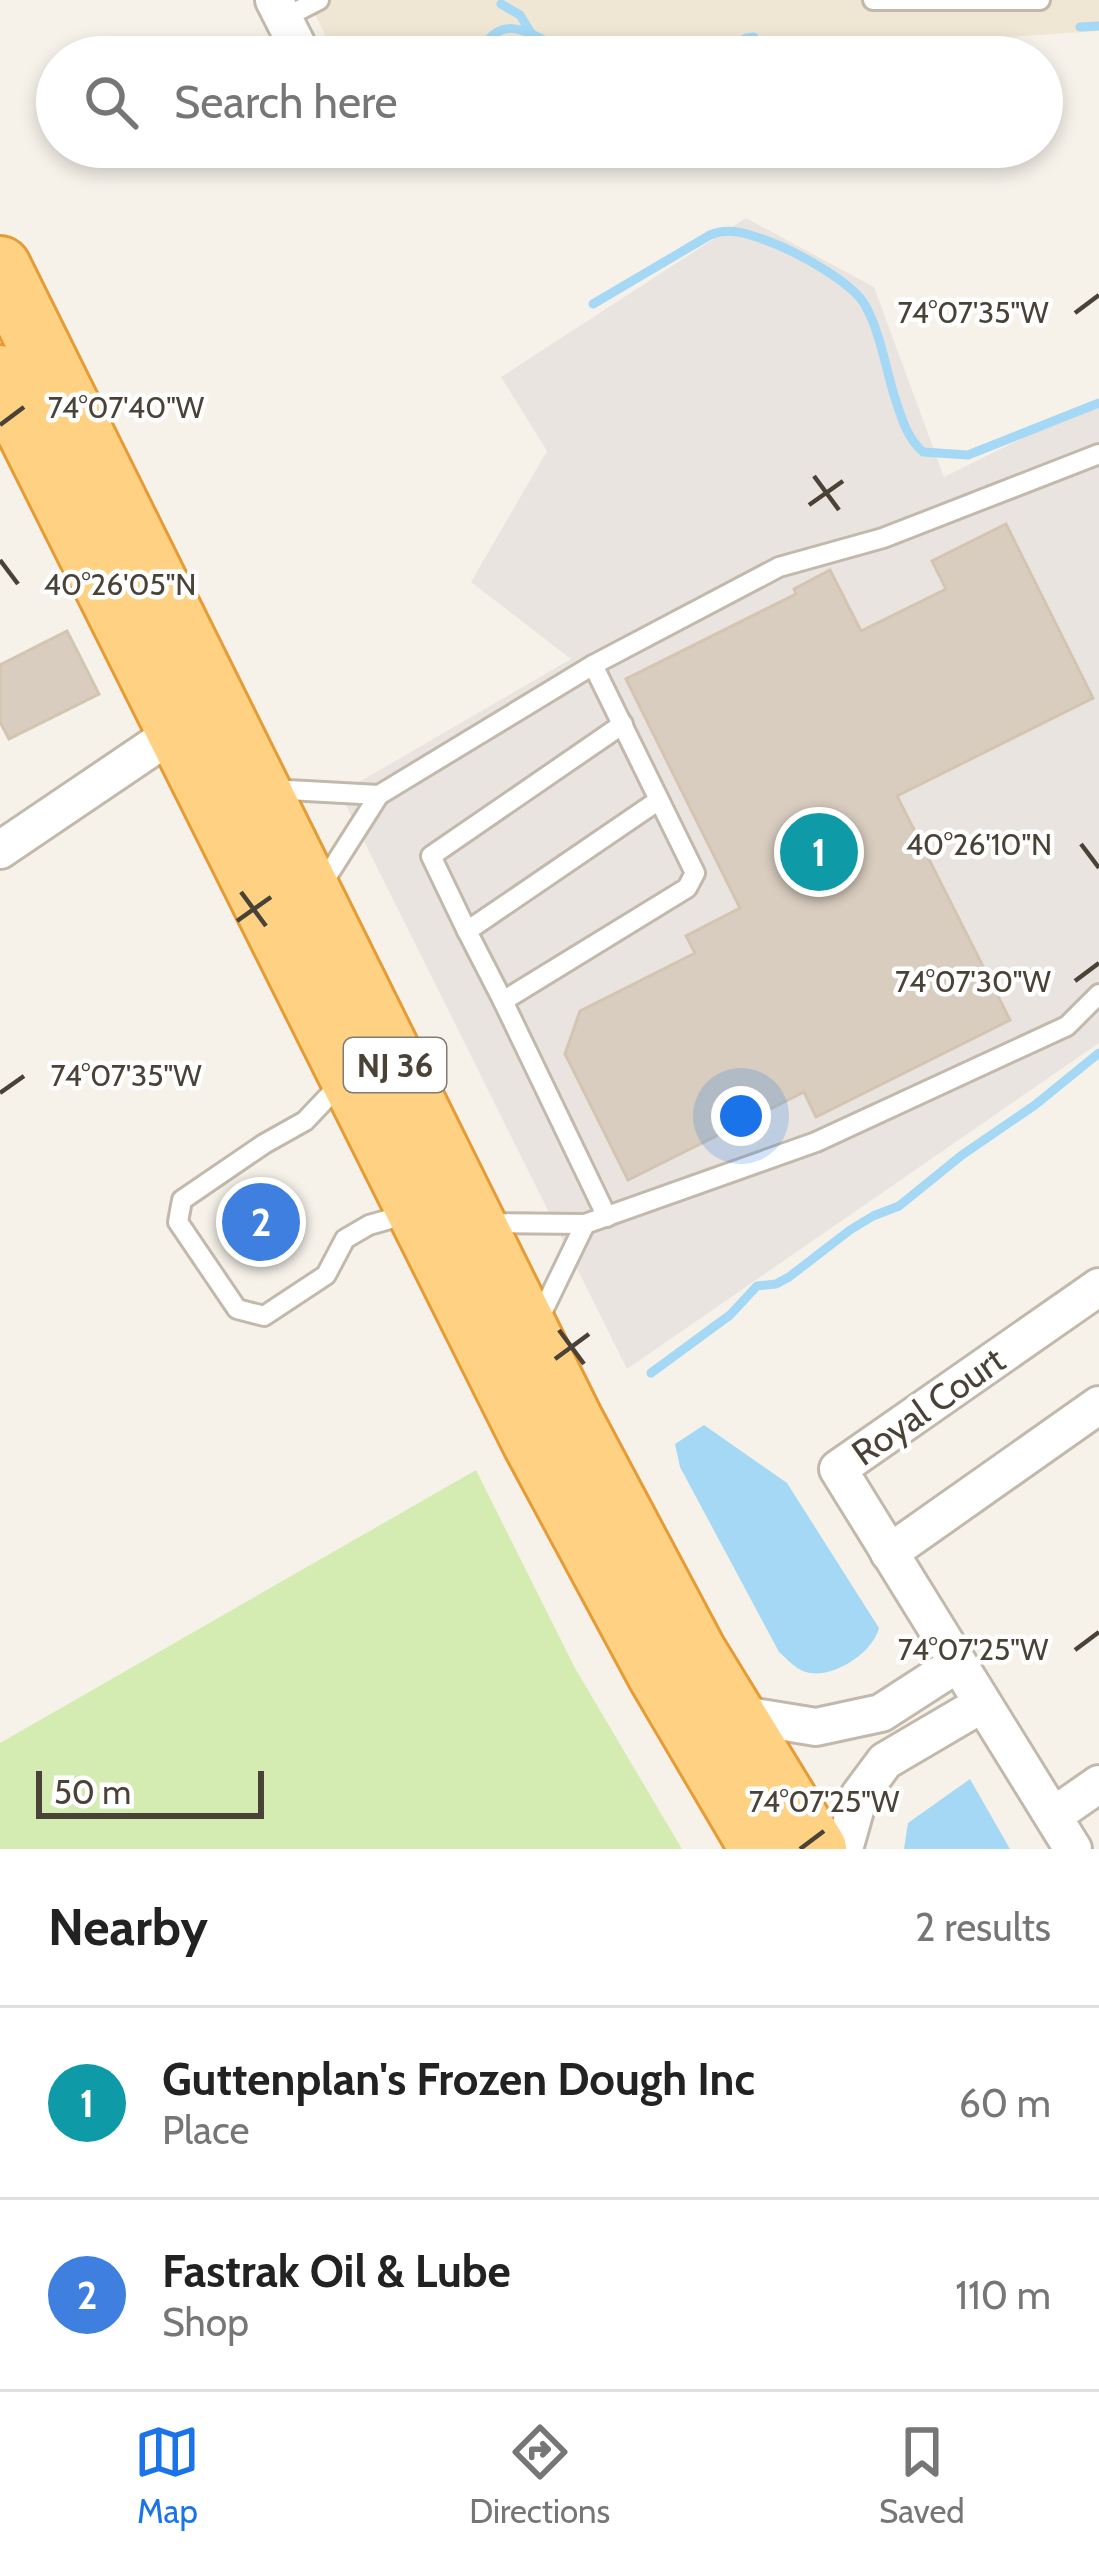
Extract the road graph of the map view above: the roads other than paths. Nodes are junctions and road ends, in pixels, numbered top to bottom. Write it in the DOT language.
graph roads {
  1 [pos="319,0"];
  2 [pos="873,0"];
  3 [pos="1040,0"];
  4 [pos="279,9"];
  5 [pos="292,36"];
  6 [pos="0,267"];
  7 [pos="0,376"];
  8 [pos="1099,454"];
  9 [pos="592,665"];
  10 [pos="622,724"];
  11 [pos="176,730"];
  12 [pos="257,789"];
  13 [pos="379,795"];
  14 [pos="659,800"];
  15 [pos="0,850"];
  16 [pos="312,899"];
  17 [pos="467,931"];
  18 [pos="1099,994"];
  19 [pos="503,1000"];
  20 [pos="349,1074"];
  21 [pos="608,1216"];
  22 [pos="446,1217"];
  23 [pos="585,1224"];
  24 [pos="1099,1287"];
  25 [pos="530,1336"];
  26 [pos="1099,1405"];
  27 [pos="889,1553"];
  28 [pos="957,1664"];
  29 [pos="982,1704"];
  30 [pos="730,1713"];
  31 [pos="1099,1784"];
  32 [pos="1053,1816"];
  33 [pos="761,1849"];
  34 [pos="815,1849"];
  35 [pos="844,1849"];
  36 [pos="1073,1849"];
  1 -- 4 [label="lane"];
  2 -- 3 [label="lane"];
  4 -- 5 [label="street"];
  6 -- 12 [label="highway, NJ 36"];
  7 -- 11 [label="highway, NJ 36"];
  8 -- 9 [label="lane"];
  9 -- 10 [label="lane"];
  9 -- 13 [label="lane"];
  10 -- 14 [label="lane"];
  10 -- 17 [label="lane"];
  11 -- 15 [label="street"];
  11 -- 20 [label="highway, NJ 36"];
  12 -- 13 [label="lane"];
  12 -- 16 [label="highway, NJ 36"];
  13 -- 16 [label="lane"];
  14 -- 17 [label="lane"];
  14 -- 19 [label="lane"];
  16 -- 22 [label="highway, NJ 36"];
  17 -- 19 [label="lane"];
  18 -- 21 [label="lane"];
  19 -- 21 [label="lane"];
  20 -- 22 [label="highway, NJ 36"];
  20 -- 22 [label="lane"];
  21 -- 23 [label="lane"];
  22 -- 23 [label="lane"];
  22 -- 25 [label="highway, NJ 36"];
  22 -- 33 [label="highway, NJ 36"];
  23 -- 25 [label="lane"];
  24 -- 27 [label="street, Royal Court"];
  25 -- 30 [label="highway, NJ 36"];
  26 -- 27 [label="street"];
  27 -- 28 [label="street, Royal Court"];
  28 -- 29 [label="street, Royal Court"];
  28 -- 30 [label="street"];
  29 -- 32 [label="street, Royal Court"];
  29 -- 35 [label="street"];
  30 -- 34 [label="highway, NJ 36"];
  31 -- 32 [label="street"];
  32 -- 36 [label="street, Royal Court"];
}
